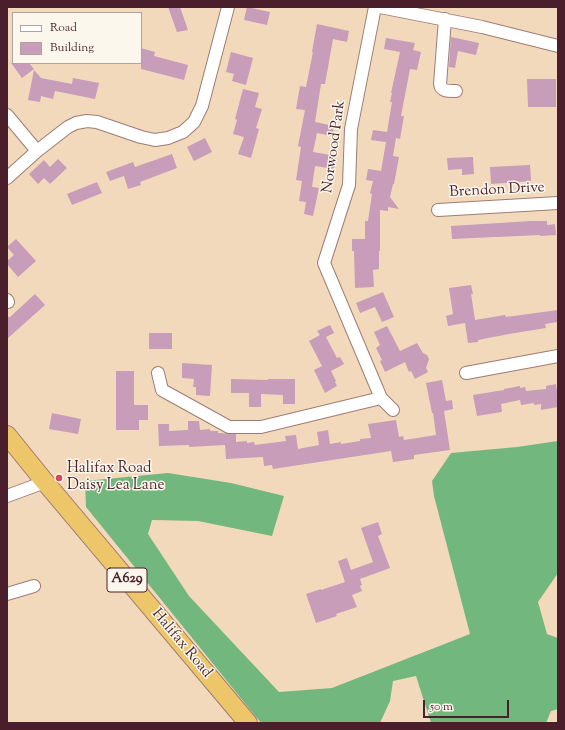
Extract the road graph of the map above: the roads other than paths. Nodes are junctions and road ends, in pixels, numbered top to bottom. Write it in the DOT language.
graph roads {
  1 [pos="228,7"];
  2 [pos="375,7"];
  3 [pos="380,7"];
  4 [pos="445,19"];
  5 [pos="558,46"];
  6 [pos="456,90"];
  7 [pos="7,115"];
  8 [pos="36,151"];
  9 [pos="7,178"];
  10 [pos="558,203"];
  11 [pos="438,210"];
  12 [pos="558,356"];
  13 [pos="158,373"];
  14 [pos="466,373"];
  15 [pos="381,398"];
  16 [pos="393,410"];
  17 [pos="7,435"];
  18 [pos="44,482"];
  19 [pos="7,496"];
  20 [pos="34,586"];
  21 [pos="7,594"];
  22 [pos="248,723"];
  1 -- 8 [label="street"];
  2 -- 15 [label="street, Norwood Park"];
  3 -- 4 [label="street"];
  4 -- 5 [label="street"];
  4 -- 6 [label="street"];
  7 -- 8 [label="street"];
  8 -- 9 [label="street"];
  10 -- 11 [label="street, Brendon Drive"];
  12 -- 14 [label="street"];
  13 -- 15 [label="street"];
  15 -- 16 [label="street, Norwood Park"];
  17 -- 18 [label="highway, Halifax Road / A629"];
  18 -- 19 [label="street"];
  18 -- 22 [label="highway, Halifax Road / A629"];
  20 -- 21 [label="street"];
}
